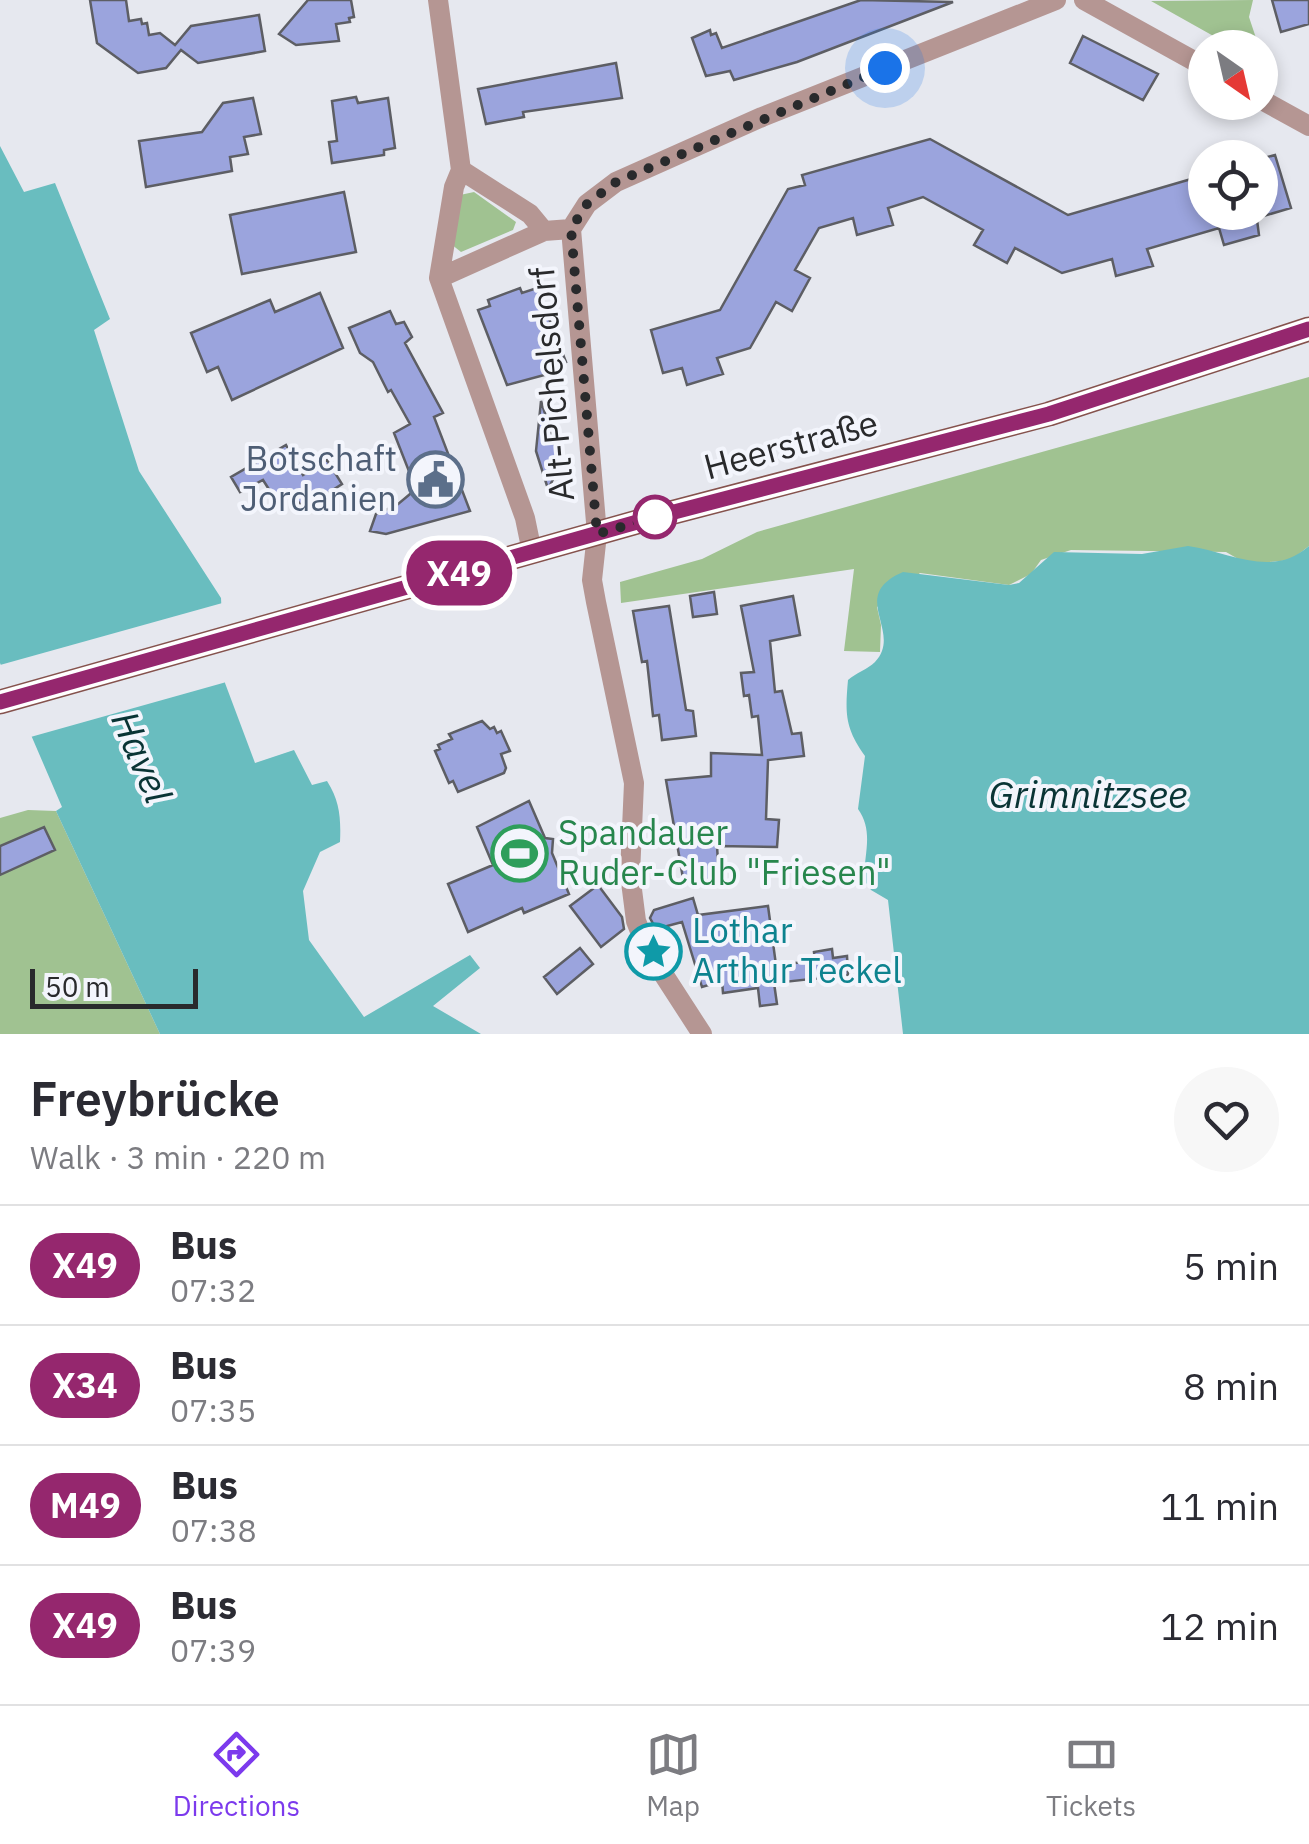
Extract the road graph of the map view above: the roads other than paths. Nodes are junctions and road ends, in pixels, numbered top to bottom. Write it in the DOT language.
graph roads {
  1 [pos="438,0"];
  2 [pos="1056,0"];
  3 [pos="1087,0"];
  4 [pos="1188,57"];
  5 [pos="1278,108"];
  6 [pos="1309,126"];
  7 [pos="461,170"];
  8 [pos="571,229"];
  9 [pos="544,231"];
  10 [pos="439,278"];
  11 [pos="1309,328"];
  12 [pos="597,534"];
  13 [pos="532,552"];
  14 [pos="0,702"];
  15 [pos="702,1034"];
  1 -- 7 [label="street"];
  2 -- 8 [label="street, Alt-Pichelsdorf"];
  3 -- 4 [label="street"];
  5 -- 6 [label="street"];
  7 -- 9 [label="street, Alt-Pichelsdorf"];
  7 -- 10 [label="street"];
  8 -- 9 [label="street, Alt-Pichelsdorf"];
  8 -- 12 [label="street, Alt-Pichelsdorf"];
  9 -- 10 [label="street, Alt-Pichelsdorf"];
  10 -- 13 [label="street, Alt-Pichelsdorf"];
  11 -- 12 [label="main road, Heerstraße"];
  12 -- 13 [label="main road, Heerstraße"];
  12 -- 15 [label="street, Alt-Pichelsdorf"];
  13 -- 14 [label="main road, Heerstraße"];
}
